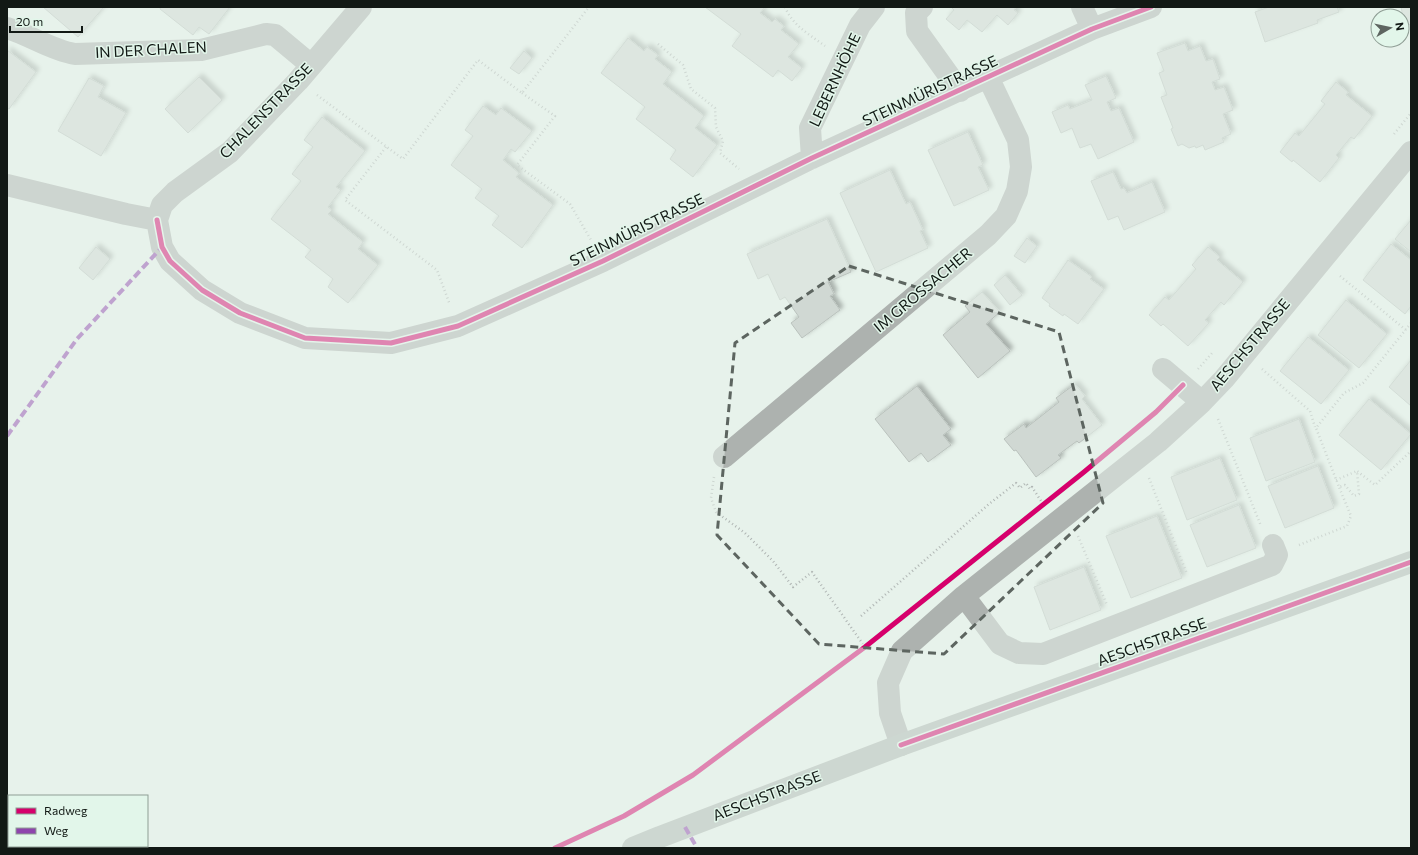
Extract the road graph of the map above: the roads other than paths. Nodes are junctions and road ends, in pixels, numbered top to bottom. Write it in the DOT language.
graph roads {
  1 [pos="361,7"];
  2 [pos="874,7"];
  3 [pos="922,7"];
  4 [pos="1082,7"];
  5 [pos="1151,7"];
  6 [pos="7,28"];
  7 [pos="1092,30"];
  8 [pos="305,73"];
  9 [pos="988,77"];
  10 [pos="960,91"];
  11 [pos="1411,152"];
  12 [pos="812,158"];
  13 [pos="7,185"];
  14 [pos="157,220"];
  15 [pos="1163,369"];
  16 [pos="1202,402"];
  17 [pos="724,457"];
  18 [pos="1268,537"];
  19 [pos="1411,562"];
  20 [pos="964,596"];
  21 [pos="901,745"];
  22 [pos="633,848"];
  1 -- 8 [label="street, CHALENSTRASSE"];
  2 -- 12 [label="street, LEBERNHÖHE"];
  3 -- 10 [label="street"];
  4 -- 7 [label="street"];
  5 -- 7 [label="street, STEINMÜRISTRASSE"];
  6 -- 8 [label="street, IN DER CHALEN"];
  7 -- 9 [label="street, STEINMÜRISTRASSE"];
  8 -- 14 [label="street, CHALENSTRASSE"];
  9 -- 10 [label="street, STEINMÜRISTRASSE"];
  9 -- 17 [label="street, IM GROSSACHER"];
  10 -- 12 [label="street, STEINMÜRISTRASSE"];
  11 -- 16 [label="street, AESCHSTRASSE"];
  12 -- 14 [label="street, STEINMÜRISTRASSE"];
  13 -- 14 [label="street"];
  15 -- 16 [label="street"];
  16 -- 20 [label="street, AESCHSTRASSE"];
  18 -- 20 [label="street"];
  19 -- 21 [label="main road, AESCHSTRASSE"];
  20 -- 21 [label="street, AESCHSTRASSE"];
  21 -- 22 [label="main road, AESCHSTRASSE"];
}
